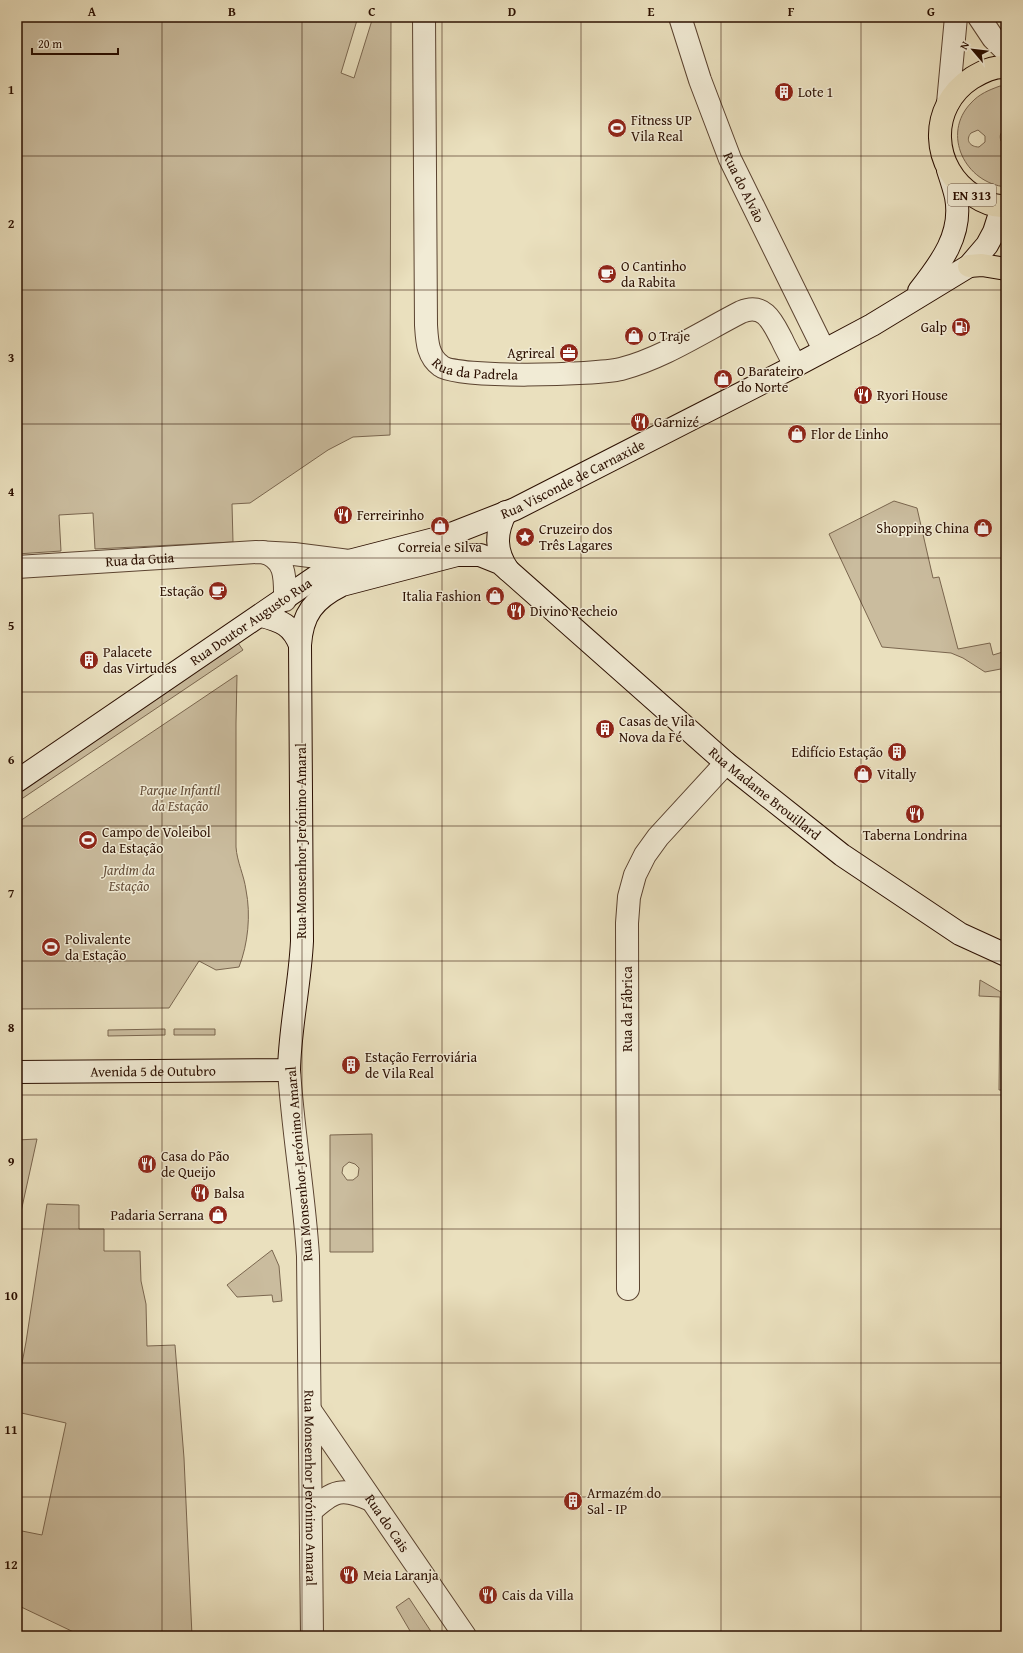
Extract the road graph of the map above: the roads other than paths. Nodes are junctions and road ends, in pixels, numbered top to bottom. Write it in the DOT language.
graph roads {
  1 [pos="424,17"];
  2 [pos="680,17"];
  3 [pos="956,17"];
  4 [pos="979,17"];
  5 [pos="1006,51"];
  6 [pos="1006,67"];
  7 [pos="948,103"];
  8 [pos="948,170"];
  9 [pos="1004,206"];
  10 [pos="970,266"];
  11 [pos="1006,269"];
  12 [pos="911,301"];
  13 [pos="824,350"];
  14 [pos="796,366"];
  15 [pos="506,512"];
  16 [pos="263,552"];
  17 [pos="349,561"];
  18 [pos="17,567"];
  19 [pos="508,570"];
  20 [pos="285,600"];
  21 [pos="262,616"];
  22 [pos="300,645"];
  23 [pos="726,763"];
  24 [pos="17,781"];
  25 [pos="1006,956"];
  26 [pos="290,1070"];
  27 [pos="17,1072"];
  28 [pos="628,1289"];
  29 [pos="310,1410"];
  30 [pos="371,1500"];
  31 [pos="311,1511"];
  32 [pos="312,1636"];
  33 [pos="465,1636"];
  1 -- 14 [label="street, Rua da Padrela"];
  2 -- 13 [label="street, Rua do Alvão"];
  3 -- 7 [label="street"];
  4 -- 5 [label="street"];
  6 -- 7 [label="main road, EN 313"];
  7 -- 8 [label="main road, EN 313"];
  8 -- 9 [label="main road, EN 313"];
  8 -- 12 [label="street, EN 313"];
  9 -- 10 [label="street"];
  10 -- 11 [label="main road"];
  10 -- 12 [label="street, Rua Visconde de Carnaxide"];
  12 -- 13 [label="street, Rua Visconde de Carnaxide / EN 313"];
  13 -- 14 [label="street, Rua Visconde de Carnaxide / EN 313"];
  14 -- 15 [label="street, Rua Visconde de Carnaxide / EN 313"];
  15 -- 17 [label="street, Rua Visconde de Carnaxide / EN 313"];
  15 -- 19 [label="street"];
  16 -- 17 [label="street, Rua da Guia"];
  16 -- 18 [label="street, Rua da Guia"];
  16 -- 20 [label="street"];
  17 -- 20 [label="street, Rua Doutor Augusto Rua / EN 313"];
  19 -- 22 [label="street, Rua Monsenhor Jerónimo Amaral"];
  19 -- 23 [label="street, Rua Madame Brouillard"];
  20 -- 21 [label="street, Rua Doutor Augusto Rua / EN 313"];
  21 -- 22 [label="street"];
  21 -- 24 [label="street, Rua Doutor Augusto Rua / EN 313"];
  22 -- 26 [label="street, Rua Monsenhor Jerónimo Amaral"];
  23 -- 25 [label="street, Rua Madame Brouillard"];
  23 -- 28 [label="street, Rua da Fábrica"];
  26 -- 27 [label="street, Avenida 5 de Outubro"];
  26 -- 29 [label="street, Rua Monsenhor Jerónimo Amaral"];
  29 -- 30 [label="street, Rua do Cais"];
  29 -- 31 [label="street, Rua Monsenhor Jerónimo Amaral"];
  30 -- 31 [label="street"];
  30 -- 33 [label="street, Rua do Cais"];
  31 -- 32 [label="street, Rua Monsenhor Jerónimo Amaral"];
}
